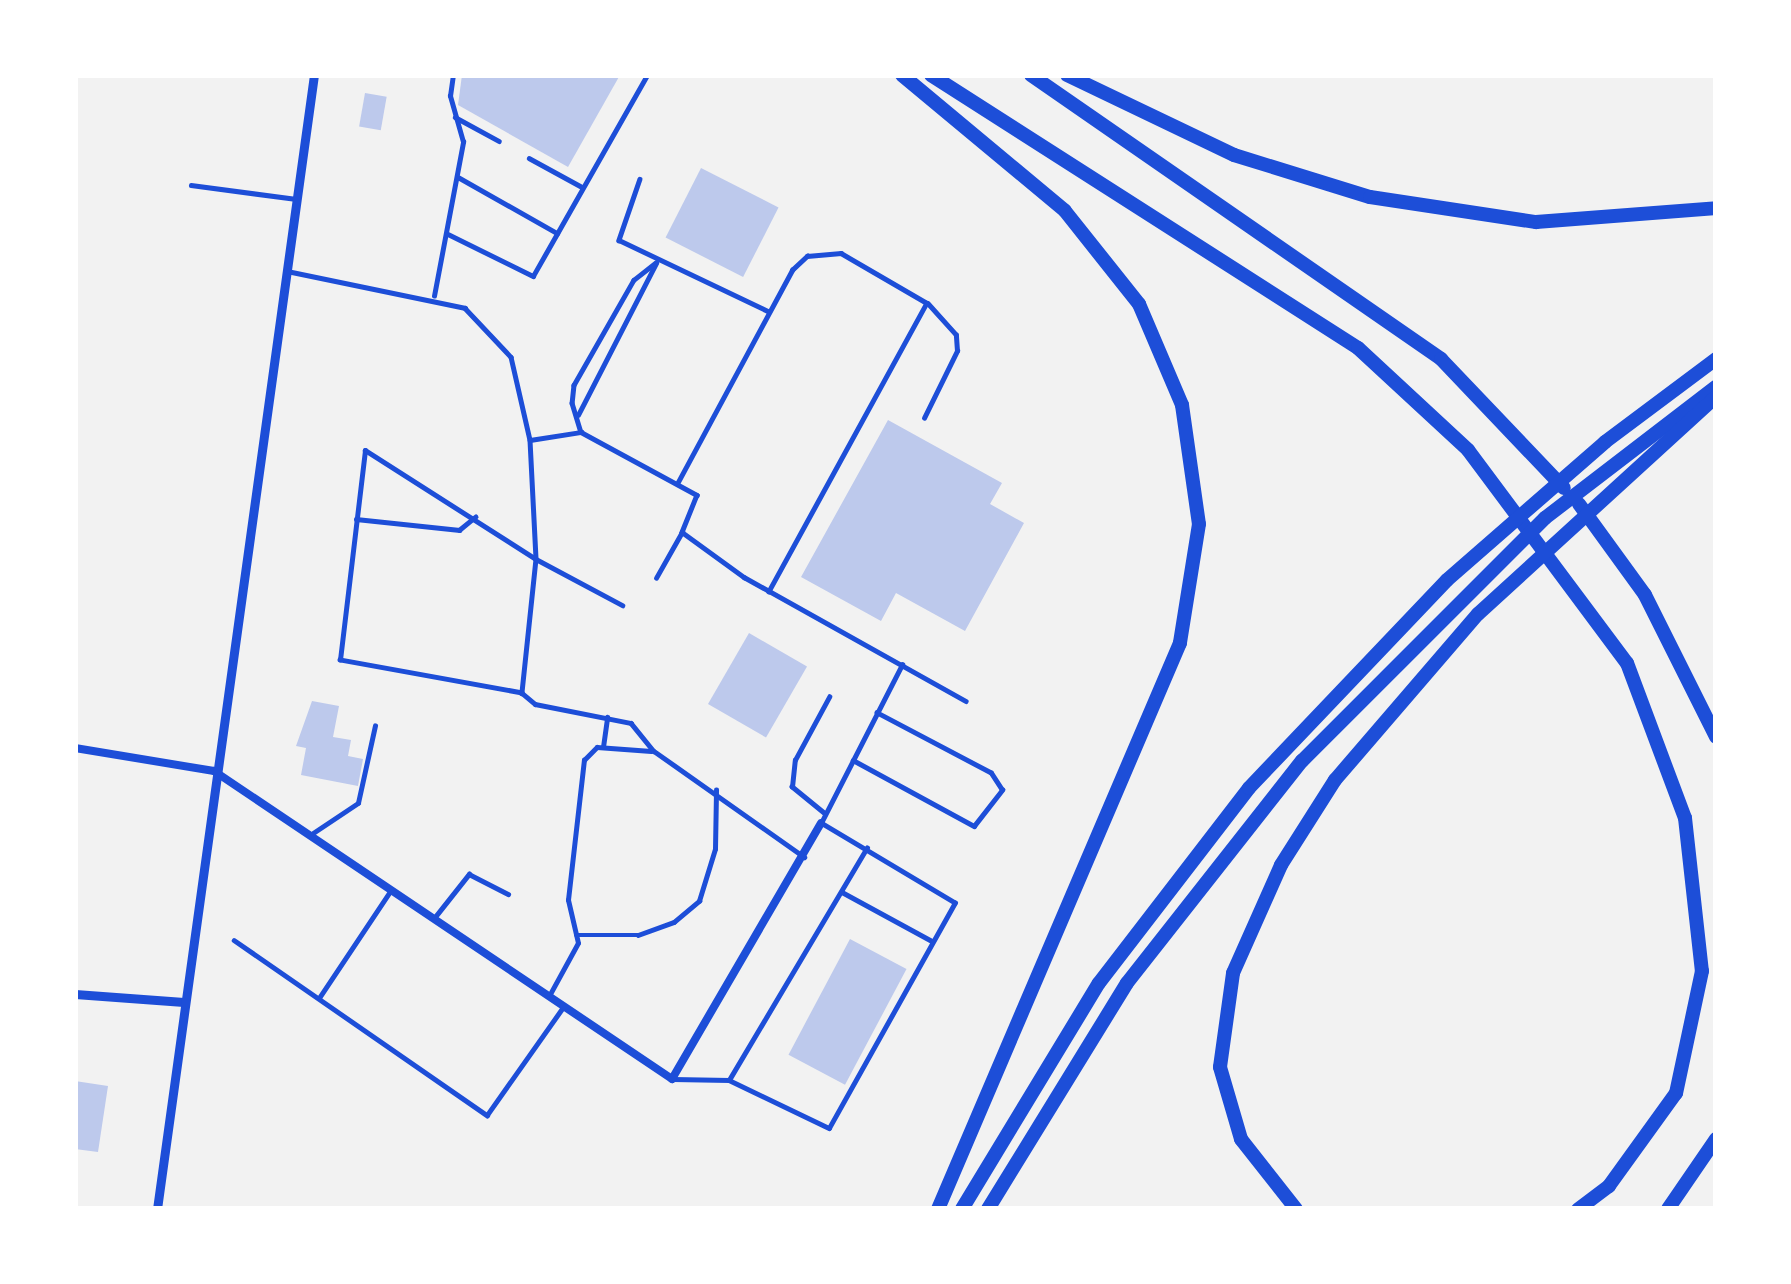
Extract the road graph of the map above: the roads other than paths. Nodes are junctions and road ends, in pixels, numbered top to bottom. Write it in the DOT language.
graph roads {
  1 [pos="314,75"];
  2 [pos="453,75"];
  3 [pos="646,75"];
  4 [pos="902,75"];
  5 [pos="932,75"];
  6 [pos="1031,75"];
  7 [pos="1067,75"];
  8 [pos="455,117"];
  9 [pos="499,141"];
  10 [pos="529,158"];
  11 [pos="458,177"];
  12 [pos="640,179"];
  13 [pos="191,185"];
  14 [pos="583,188"];
  15 [pos="296,199"];
  16 [pos="1716,208"];
  17 [pos="557,233"];
  18 [pos="448,234"];
  19 [pos="656,262"];
  20 [pos="286,271"];
  21 [pos="434,296"];
  22 [pos="927,303"];
  23 [pos="768,311"];
  24 [pos="1716,359"];
  25 [pos="1716,387"];
  26 [pos="1716,397"];
  27 [pos="578,415"];
  28 [pos="924,418"];
  29 [pos="581,432"];
  30 [pos="530,440"];
  31 [pos="678,482"];
  32 [pos="475,517"];
  33 [pos="356,519"];
  34 [pos="682,532"];
  35 [pos="536,559"];
  36 [pos="656,578"];
  37 [pos="769,592"];
  38 [pos="622,605"];
  39 [pos="902,665"];
  40 [pos="522,693"];
  41 [pos="829,698"];
  42 [pos="966,701"];
  43 [pos="877,713"];
  44 [pos="607,717"];
  45 [pos="375,726"];
  46 [pos="1716,737"];
  47 [pos="603,747"];
  48 [pos="75,748"];
  49 [pos="654,751"];
  50 [pos="853,760"];
  51 [pos="214,771"];
  52 [pos="716,790"];
  53 [pos="823,819"];
  54 [pos="313,833"];
  55 [pos="868,847"];
  56 [pos="803,856"];
  57 [pos="392,888"];
  58 [pos="842,892"];
  59 [pos="508,893"];
  60 [pos="435,917"];
  61 [pos="576,935"];
  62 [pos="234,940"];
  63 [pos="933,941"];
  64 [pos="75,994"];
  65 [pos="549,996"];
  66 [pos="318,999"];
  67 [pos="184,1002"];
  68 [pos="564,1006"];
  69 [pos="672,1079"];
  70 [pos="729,1080"];
  71 [pos="1716,1138"];
  72 [pos="157,1209"];
  73 [pos="938,1209"];
  74 [pos="962,1209"];
  75 [pos="988,1209"];
  76 [pos="1296,1209"];
  77 [pos="1578,1209"];
  78 [pos="1668,1209"];
  1 -- 15 [label="street"];
  2 -- 8 [label="lane"];
  3 -- 14 [label="lane"];
  4 -- 73 [label="highway"];
  5 -- 77 [label="highway"];
  6 -- 46 [label="highway"];
  7 -- 16 [label="highway"];
  8 -- 9 [label="lane"];
  8 -- 11 [label="lane"];
  10 -- 14 [label="lane"];
  11 -- 17 [label="lane"];
  11 -- 18 [label="lane"];
  12 -- 19 [label="lane"];
  13 -- 15 [label="lane"];
  14 -- 17 [label="lane"];
  15 -- 20 [label="street"];
  17 -- 18 [label="lane"];
  18 -- 21 [label="lane"];
  19 -- 23 [label="lane"];
  19 -- 27 [label="lane"];
  19 -- 27 [label="lane"];
  20 -- 21 [label="lane"];
  20 -- 51 [label="street"];
  21 -- 30 [label="lane"];
  22 -- 23 [label="lane"];
  22 -- 28 [label="lane"];
  22 -- 37 [label="lane"];
  23 -- 31 [label="lane"];
  24 -- 74 [label="highway"];
  25 -- 75 [label="highway"];
  26 -- 76 [label="highway"];
  27 -- 29 [label="lane"];
  29 -- 30 [label="lane"];
  29 -- 31 [label="lane"];
  30 -- 35 [label="lane"];
  31 -- 34 [label="lane"];
  32 -- 33 [label="lane"];
  32 -- 33 [label="lane"];
  32 -- 35 [label="lane"];
  33 -- 40 [label="lane"];
  34 -- 36 [label="lane"];
  34 -- 37 [label="lane"];
  35 -- 38 [label="lane"];
  35 -- 40 [label="lane"];
  37 -- 39 [label="lane"];
  39 -- 42 [label="lane"];
  39 -- 43 [label="lane"];
  40 -- 44 [label="lane"];
  41 -- 53 [label="lane"];
  43 -- 50 [label="lane"];
  43 -- 50 [label="lane"];
  44 -- 47 [label="lane"];
  44 -- 49 [label="lane"];
  45 -- 54 [label="lane"];
  47 -- 49 [label="lane"];
  47 -- 61 [label="lane"];
  48 -- 51 [label="street"];
  49 -- 52 [label="lane"];
  50 -- 53 [label="lane"];
  51 -- 54 [label="street"];
  51 -- 67 [label="street"];
  52 -- 56 [label="lane"];
  52 -- 61 [label="lane"];
  53 -- 55 [label="lane"];
  53 -- 56 [label="street"];
  54 -- 57 [label="street"];
  55 -- 58 [label="lane"];
  55 -- 63 [label="lane"];
  56 -- 69 [label="street"];
  57 -- 60 [label="street"];
  57 -- 66 [label="lane"];
  58 -- 63 [label="lane"];
  58 -- 70 [label="lane"];
  59 -- 60 [label="lane"];
  60 -- 65 [label="street"];
  61 -- 65 [label="lane"];
  62 -- 66 [label="lane"];
  63 -- 70 [label="lane"];
  64 -- 67 [label="street"];
  65 -- 68 [label="street"];
  66 -- 68 [label="lane"];
  67 -- 72 [label="street"];
  68 -- 69 [label="street"];
  69 -- 70 [label="lane"];
  71 -- 78 [label="highway"];
}
